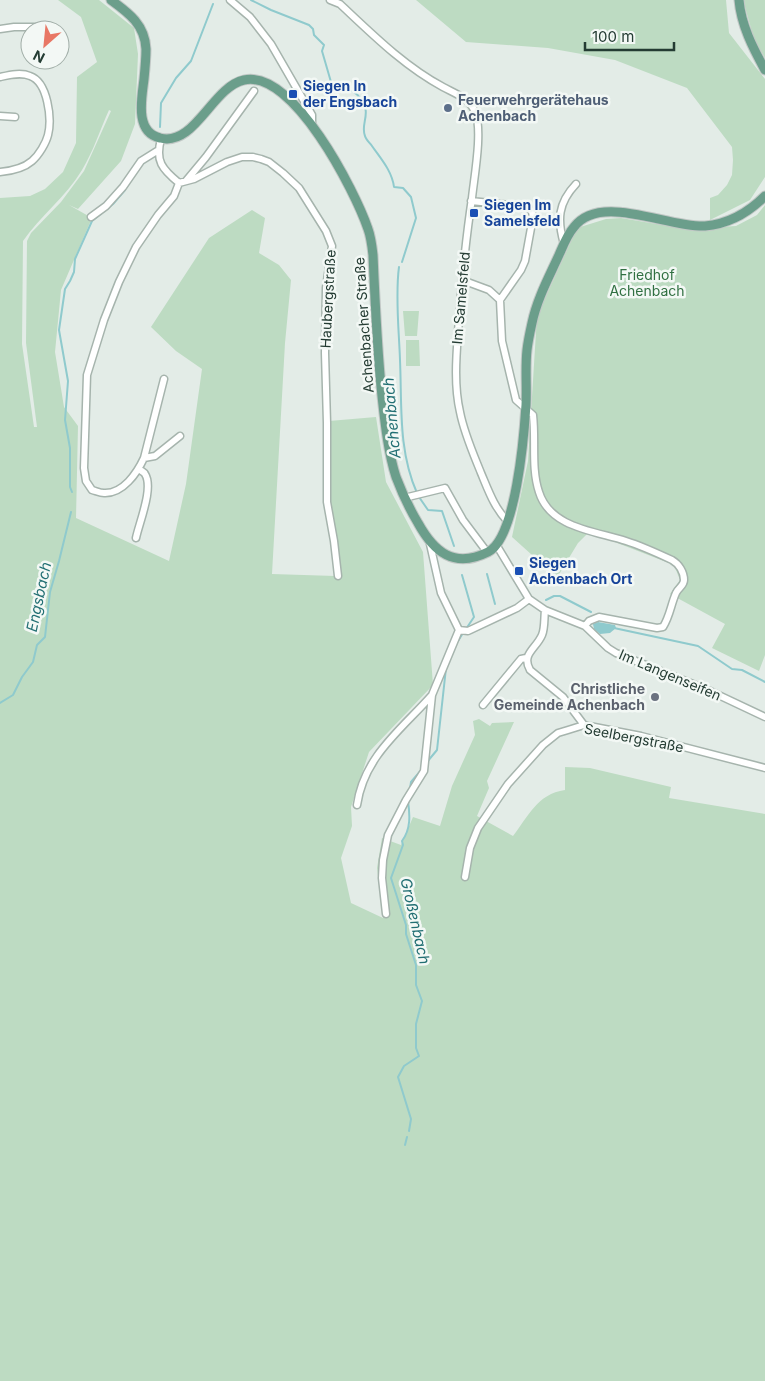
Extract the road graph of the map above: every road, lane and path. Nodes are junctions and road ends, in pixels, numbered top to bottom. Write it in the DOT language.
graph roads {
  1 [pos="111,0"];
  2 [pos="230,0"];
  3 [pos="330,0"];
  4 [pos="739,0"];
  5 [pos="340,2"];
  6 [pos="20,27"];
  7 [pos="0,29"];
  8 [pos="765,70"];
  9 [pos="0,77"];
  10 [pos="254,91"];
  11 [pos="0,116"];
  12 [pos="15,117"];
  13 [pos="312,124"];
  14 [pos="161,139"];
  15 [pos="157,152"];
  16 [pos="0,172"];
  17 [pos="182,183"];
  18 [pos="576,184"];
  19 [pos="765,196"];
  20 [pos="471,202"];
  21 [pos="91,217"];
  22 [pos="564,244"];
  23 [pos="462,280"];
  24 [pos="500,300"];
  25 [pos="164,379"];
  26 [pos="526,408"];
  27 [pos="180,436"];
  28 [pos="144,458"];
  29 [pos="139,469"];
  30 [pos="404,498"];
  31 [pos="508,522"];
  32 [pos="136,538"];
  33 [pos="430,544"];
  34 [pos="496,546"];
  35 [pos="487,552"];
  36 [pos="338,576"];
  37 [pos="530,599"];
  38 [pos="545,610"];
  39 [pos="585,626"];
  40 [pos="459,630"];
  41 [pos="526,658"];
  42 [pos="432,695"];
  43 [pos="484,705"];
  44 [pos="765,718"];
  45 [pos="584,725"];
  46 [pos="765,768"];
  47 [pos="357,805"];
  48 [pos="465,878"];
  49 [pos="386,914"];
  1 -- 14 [label="main road"];
  2 -- 13 [label="street"];
  3 -- 5 [label="street"];
  4 -- 8 [label="main road"];
  5 -- 20 [label="street, Im Samelsfeld"];
  6 -- 7 [label="street"];
  9 -- 16 [label="street"];
  10 -- 17 [label="street"];
  11 -- 12 [label="street"];
  13 -- 14 [label="main road, Achenbacher Straße"];
  13 -- 30 [label="main road, Achenbacher Straße"];
  14 -- 15 [label="street"];
  15 -- 17 [label="street"];
  15 -- 21 [label="street"];
  17 -- 29 [label="street"];
  17 -- 36 [label="street, Haubergstraße"];
  18 -- 22 [label="street"];
  19 -- 22 [label="main road"];
  20 -- 23 [label="street, Im Samelsfeld"];
  20 -- 24 [label="street"];
  22 -- 26 [label="main road"];
  23 -- 24 [label="street"];
  23 -- 31 [label="street, Im Samelsfeld"];
  24 -- 26 [label="street"];
  25 -- 28 [label="street"];
  26 -- 31 [label="main road"];
  26 -- 39 [label="street"];
  27 -- 28 [label="street"];
  28 -- 29 [label="street"];
  29 -- 32 [label="street"];
  30 -- 33 [label="main road, Achenbacher Straße"];
  30 -- 35 [label="street"];
  31 -- 34 [label="main road"];
  33 -- 35 [label="main road"];
  33 -- 40 [label="street"];
  34 -- 35 [label="main road"];
  34 -- 37 [label="street, Im Langenseifen"];
  37 -- 38 [label="street, Im Langenseifen"];
  37 -- 40 [label="street"];
  38 -- 39 [label="street, Im Langenseifen"];
  38 -- 41 [label="street"];
  39 -- 44 [label="street, Im Langenseifen"];
  40 -- 42 [label="street"];
  41 -- 43 [label="street"];
  41 -- 45 [label="street"];
  42 -- 47 [label="street"];
  42 -- 49 [label="street"];
  45 -- 46 [label="street, Seelbergstraße"];
  45 -- 48 [label="street, Seelbergstraße"];
}
